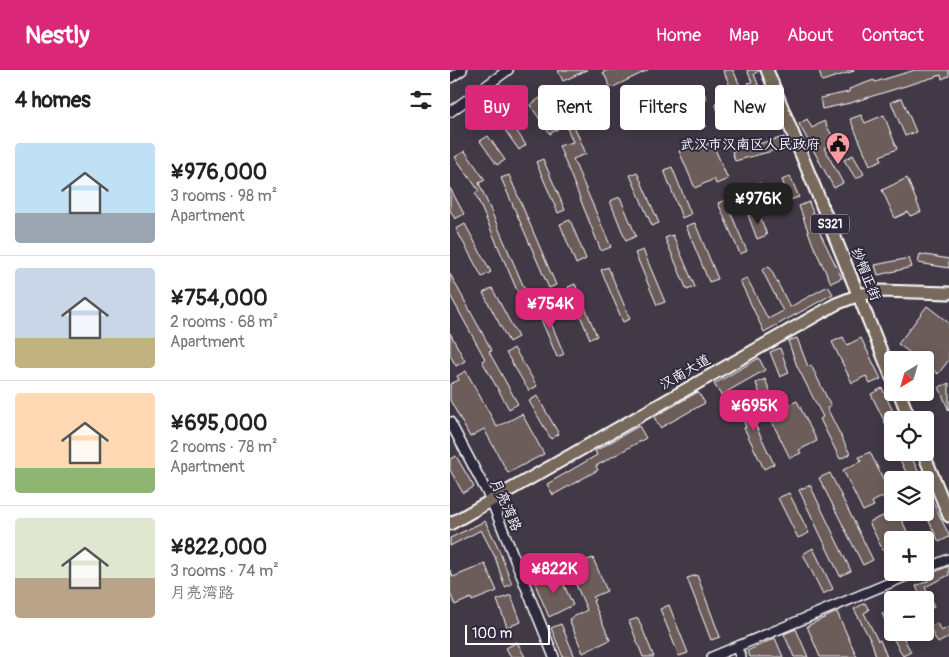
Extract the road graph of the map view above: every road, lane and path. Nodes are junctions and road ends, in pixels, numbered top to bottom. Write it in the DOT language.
graph roads {
  1 [pos="462,70"];
  2 [pos="508,70"];
  3 [pos="767,70"];
  4 [pos="773,70"];
  5 [pos="450,78"];
  6 [pos="450,112"];
  7 [pos="949,293"];
  8 [pos="861,294"];
  9 [pos="887,351"];
  10 [pos="884,356"];
  11 [pos="450,422"];
  12 [pos="927,461"];
  13 [pos="932,461"];
  14 [pos="491,500"];
  15 [pos="949,501"];
  16 [pos="949,516"];
  17 [pos="450,524"];
  18 [pos="949,559"];
  19 [pos="934,565"];
  20 [pos="894,581"];
  21 [pos="736,647"];
  22 [pos="554,657"];
  23 [pos="712,657"];
  24 [pos="741,657"];
  1 -- 5 [label="street"];
  2 -- 6 [label="street"];
  3 -- 8 [label="main road, 纱帽正街 / S321"];
  4 -- 8 [label="main road, 纱帽正街 / S321"];
  7 -- 8 [label="main road, 汉南大道"];
  8 -- 9 [label="main road, 纱帽正街 / S321"];
  8 -- 10 [label="main road, 纱帽正街 / S321"];
  8 -- 14 [label="main road, 汉南大道"];
  11 -- 14 [label="street, 月亮湾路"];
  12 -- 16 [label="main road"];
  13 -- 15 [label="main road"];
  14 -- 17 [label="main road, 汉南大道"];
  14 -- 22 [label="street, 月亮湾路"];
  18 -- 19 [label="street"];
  20 -- 21 [label="street"];
  21 -- 23 [label="street"];
  21 -- 24 [label="street"];
}
